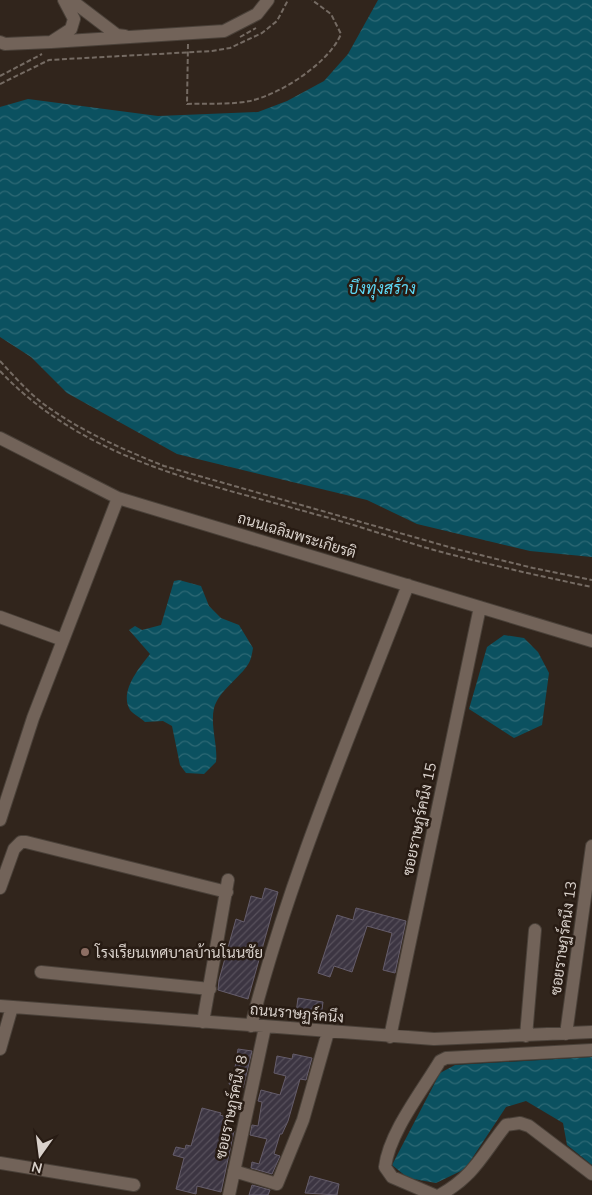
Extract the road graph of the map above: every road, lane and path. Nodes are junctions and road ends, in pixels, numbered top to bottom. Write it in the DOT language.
graph roads {
  1 [pos="64,0"];
  2 [pos="71,0"];
  3 [pos="268,0"];
  4 [pos="288,0"];
  5 [pos="312,0"];
  6 [pos="188,34"];
  7 [pos="134,38"];
  8 [pos="2,44"];
  9 [pos="49,47"];
  10 [pos="188,52"];
  11 [pos="0,76"];
  12 [pos="0,84"];
  13 [pos="0,362"];
  14 [pos="0,371"];
  15 [pos="0,438"];
  16 [pos="118,498"];
  17 [pos="592,580"];
  18 [pos="408,585"];
  19 [pos="592,587"];
  20 [pos="480,607"];
  21 [pos="0,617"];
  22 [pos="63,640"];
  23 [pos="592,641"];
  24 [pos="0,820"];
  25 [pos="592,846"];
  26 [pos="0,888"];
  27 [pos="534,930"];
  28 [pos="41,972"];
  29 [pos="210,989"];
  30 [pos="6,1006"];
  31 [pos="203,1022"];
  32 [pos="251,1026"];
  33 [pos="265,1027"];
  34 [pos="328,1032"];
  35 [pos="592,1032"];
  36 [pos="566,1034"];
  37 [pos="526,1036"];
  38 [pos="390,1037"];
  39 [pos="0,1049"];
  40 [pos="592,1050"];
  41 [pos="0,1163"];
  42 [pos="234,1171"];
  43 [pos="592,1174"];
  44 [pos="134,1185"];
  45 [pos="229,1195"];
  46 [pos="434,1195"];
  47 [pos="440,1195"];
  1 -- 9 [label="street"];
  2 -- 7 [label="street"];
  3 -- 6 [label="street"];
  4 -- 10 [label="path"];
  5 -- 10 [label="path"];
  6 -- 7 [label="street"];
  6 -- 10 [label="path"];
  7 -- 9 [label="street"];
  8 -- 9 [label="street"];
  9 -- 11 [label="path"];
  10 -- 12 [label="path"];
  13 -- 17 [label="path"];
  14 -- 19 [label="path"];
  15 -- 16 [label="street, ถนนเฉลิมพระเกียรติ"];
  16 -- 18 [label="street, ถนนเฉลิมพระเกียรติ"];
  16 -- 22 [label="street"];
  18 -- 20 [label="street, ถนนเฉลิมพระเกียรติ"];
  18 -- 32 [label="street"];
  20 -- 23 [label="street, ถนนเฉลิมพระเกียรติ"];
  20 -- 38 [label="street, ซอยราษฏร์คนึง 15"];
  21 -- 22 [label="street"];
  22 -- 24 [label="street"];
  25 -- 36 [label="street, ซอยราษฏร์คนึง 13"];
  26 -- 29 [label="street"];
  27 -- 37 [label="street"];
  28 -- 29 [label="street"];
  29 -- 31 [label="street"];
  30 -- 31 [label="street, ถนนราษฏร์คนึง"];
  30 -- 39 [label="street"];
  31 -- 32 [label="street, ถนนราษฏร์คนึง"];
  32 -- 33 [label="street, ถนนราษฏร์คนึง"];
  33 -- 34 [label="street, ถนนราษฏร์คนึง"];
  33 -- 42 [label="street, ซอยราษฏร์คนึง 8"];
  34 -- 38 [label="street, ถนนราษฏร์คนึง"];
  34 -- 42 [label="street"];
  35 -- 36 [label="street, ถนนราษฏร์คนึง"];
  36 -- 37 [label="street, ถนนราษฏร์คนึง"];
  37 -- 38 [label="street, ถนนราษฏร์คนึง"];
  40 -- 46 [label="street"];
  41 -- 44 [label="street"];
  42 -- 45 [label="street, ซอยราษฏร์คนึง 8"];
  43 -- 47 [label="street"];
}
